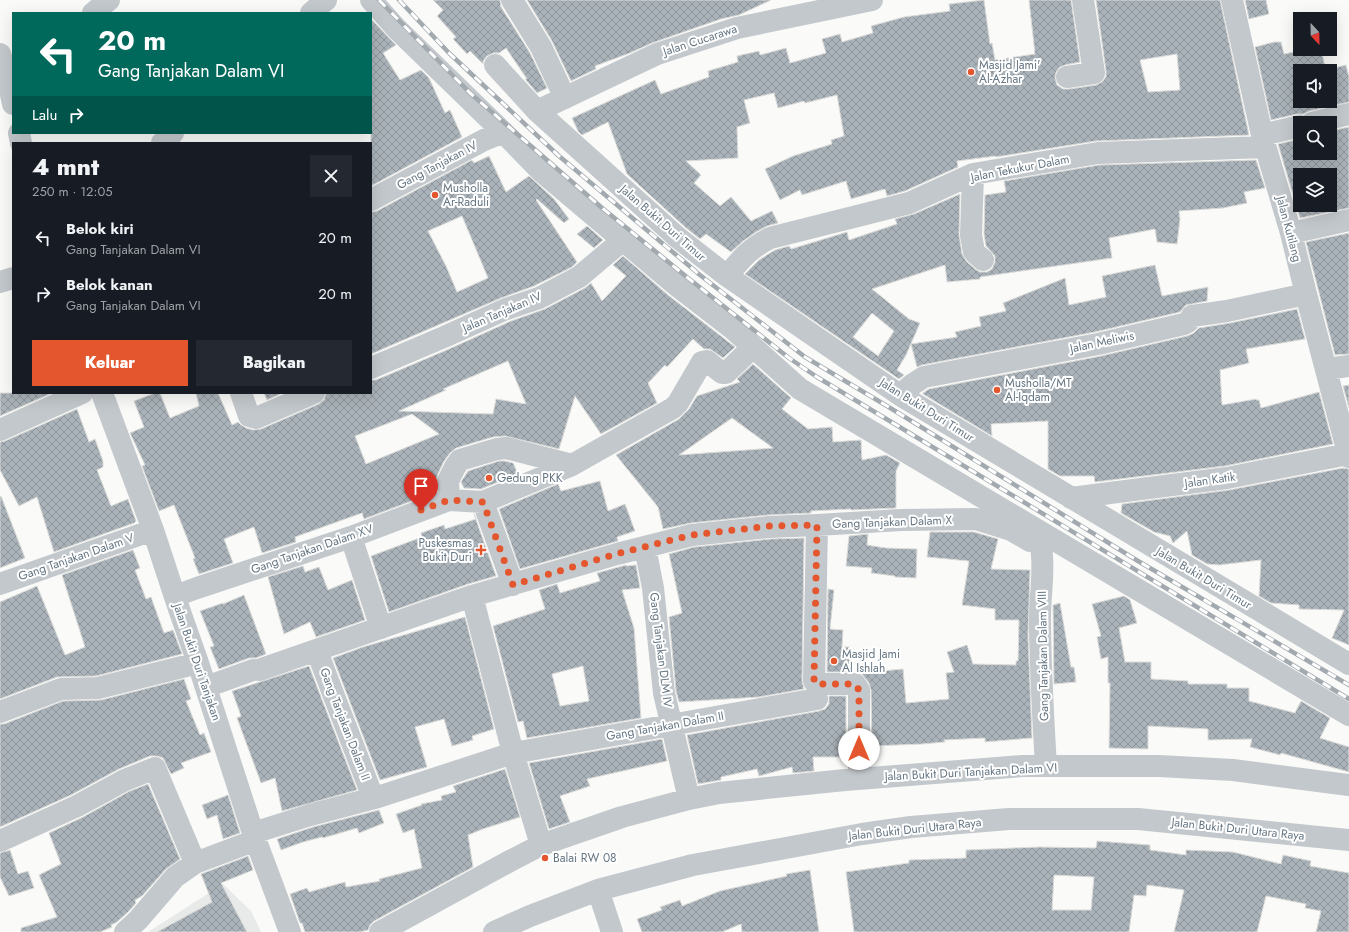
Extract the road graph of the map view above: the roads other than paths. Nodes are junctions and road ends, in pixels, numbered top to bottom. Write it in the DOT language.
graph roads {
  1 [pos="109,0"];
  2 [pos="326,0"];
  3 [pos="371,0"];
  4 [pos="512,0"];
  5 [pos="872,0"];
  6 [pos="1083,0"];
  7 [pos="1232,0"];
  8 [pos="94,12"];
  9 [pos="312,12"];
  10 [pos="4,62"];
  11 [pos="495,65"];
  12 [pos="1067,77"];
  13 [pos="565,98"];
  14 [pos="12,99"];
  15 [pos="537,111"];
  16 [pos="1349,114"];
  17 [pos="1337,117"];
  18 [pos="1293,129"];
  19 [pos="503,132"];
  20 [pos="172,134"];
  21 [pos="1263,141"];
  22 [pos="163,142"];
  23 [pos="973,174"];
  24 [pos="372,199"];
  25 [pos="1349,220"];
  26 [pos="1291,234"];
  27 [pos="623,240"];
  28 [pos="983,260"];
  29 [pos="727,276"];
  30 [pos="12,278"];
  31 [pos="0,282"];
  32 [pos="1306,294"];
  33 [pos="753,347"];
  34 [pos="1349,366"];
  35 [pos="372,368"];
  36 [pos="1327,370"];
  37 [pos="80,394"];
  38 [pos="102,394"];
  39 [pos="241,394"];
  40 [pos="312,394"];
  41 [pos="900,395"];
  42 [pos="0,430"];
  43 [pos="1349,455"];
  44 [pos="572,465"];
  45 [pos="1071,498"];
  46 [pos="449,500"];
  47 [pos="483,502"];
  48 [pos="817,525"];
  49 [pos="152,530"];
  50 [pos="351,537"];
  51 [pos="1048,543"];
  52 [pos="645,547"];
  53 [pos="0,584"];
  54 [pos="513,585"];
  55 [pos="175,596"];
  56 [pos="472,596"];
  57 [pos="381,628"];
  58 [pos="317,651"];
  59 [pos="1348,660"];
  60 [pos="198,663"];
  61 [pos="206,687"];
  62 [pos="817,699"];
  63 [pos="0,712"];
  64 [pos="1349,715"];
  65 [pos="671,725"];
  66 [pos="513,753"];
  67 [pos="1046,766"];
  68 [pos="859,779"];
  69 [pos="1349,786"];
  70 [pos="373,798"];
  71 [pos="689,799"];
  72 [pos="254,837"];
  73 [pos="1349,840"];
  74 [pos="0,841"];
  75 [pos="541,846"];
  76 [pos="195,863"];
  77 [pos="598,890"];
  78 [pos="124,932"];
  79 [pos="290,932"];
  80 [pos="380,932"];
  81 [pos="494,932"];
  82 [pos="612,932"];
  1 -- 8 [label="street"];
  2 -- 9 [label="street"];
  3 -- 19 [label="street"];
  4 -- 13 [label="street"];
  5 -- 13 [label="street, Jalan Cucarawa"];
  6 -- 12 [label="street"];
  7 -- 21 [label="street, Jalan Kutilang"];
  10 -- 14 [label="street"];
  11 -- 15 [label="street, Jalan Bukit Duri Timur"];
  13 -- 15 [label="street, Jalan Cucarawa"];
  15 -- 29 [label="street, Jalan Bukit Duri Timur"];
  16 -- 17 [label="street"];
  18 -- 21 [label="street, Jalan Tekukur Dalam"];
  19 -- 24 [label="street, Gang Tanjakan IV"];
  19 -- 27 [label="street"];
  20 -- 22 [label="street"];
  21 -- 23 [label="street, Jalan Tekukur Dalam"];
  21 -- 26 [label="street, Jalan Kutilang"];
  23 -- 28 [label="street"];
  23 -- 29 [label="street, Jalan Tekukur Dalam"];
  25 -- 26 [label="street"];
  26 -- 32 [label="street, Jalan Kutilang"];
  27 -- 33 [label="street"];
  27 -- 35 [label="street, Jalan Tanjakan IV"];
  29 -- 41 [label="street, Jalan Bukit Duri Timur"];
  30 -- 31 [label="street"];
  32 -- 36 [label="street, Jalan Kutilang"];
  32 -- 41 [label="street, Jalan Meliwis"];
  33 -- 44 [label="street, Gang Tanjakan Dalam XV"];
  33 -- 51 [label="street"];
  34 -- 36 [label="street"];
  36 -- 43 [label="street, Jalan Kutilang"];
  37 -- 42 [label="street"];
  38 -- 49 [label="street, Jalan Bukit Duri Tanjakan"];
  39 -- 40 [label="street"];
  41 -- 45 [label="street, Jalan Bukit Duri Timur"];
  43 -- 45 [label="street, Jalan Katik"];
  44 -- 46 [label="street"];
  44 -- 47 [label="street, Gang Tanjakan Dalam XV"];
  45 -- 59 [label="street, Jalan Bukit Duri Timur"];
  46 -- 47 [label="street, Gang Tanjakan Dalam XV"];
  46 -- 50 [label="street, Gang Tanjakan Dalam XV"];
  47 -- 54 [label="street"];
  48 -- 51 [label="street, Gang Tanjakan Dalam X"];
  48 -- 52 [label="street, Gang Tanjakan Dalam X"];
  48 -- 68 [label="street"];
  49 -- 53 [label="street, Gang Tanjakan Dalam V"];
  49 -- 55 [label="street, Jalan Bukit Duri Tanjakan"];
  50 -- 55 [label="street, Gang Tanjakan Dalam XV"];
  50 -- 57 [label="street"];
  51 -- 64 [label="street"];
  51 -- 67 [label="street, Gang Tanjakan Dalam VIII"];
  52 -- 54 [label="street, Gang Tanjakan Dalam X"];
  52 -- 65 [label="street, Gang Tanjakan DLM IV"];
  54 -- 56 [label="street, Gang Tanjakan Dalam X"];
  55 -- 60 [label="street, Jalan Bukit Duri Tanjakan"];
  56 -- 57 [label="street, Gang Tanjakan Dalam X"];
  56 -- 66 [label="street"];
  57 -- 58 [label="street, Gang Tanjakan Dalam X"];
  58 -- 61 [label="street, Gang Tanjakan Dalam X"];
  58 -- 70 [label="street, Gang Tanjakan Dalam II"];
  60 -- 61 [label="street, Jalan Bukit Duri Tanjakan"];
  60 -- 63 [label="street"];
  61 -- 72 [label="street, Jalan Bukit Duri Tanjakan"];
  62 -- 65 [label="street, Gang Tanjakan Dalam II"];
  65 -- 66 [label="street, Gang Tanjakan Dalam II"];
  65 -- 71 [label="street, Gang Tanjakan DLM IV"];
  66 -- 70 [label="street, Gang Tanjakan Dalam II"];
  66 -- 75 [label="street"];
  67 -- 68 [label="street, Jalan Bukit Duri Tanjakan Dalam VI"];
  67 -- 69 [label="street, Jalan Bukit Duri Tanjakan Dalam VI"];
  68 -- 71 [label="street, Jalan Bukit Duri Tanjakan Dalam VI"];
  70 -- 72 [label="street, Gang Tanjakan Dalam II"];
  71 -- 75 [label="street, Jalan Bukit Duri Tanjakan Dalam VI"];
  72 -- 76 [label="street, Gang Tanjakan Dalam II"];
  72 -- 79 [label="street, Jalan Bukit Duri Tanjakan"];
  73 -- 77 [label="street, Jalan Bukit Duri Utara Raya"];
  74 -- 76 [label="street"];
  75 -- 80 [label="street, Jalan Bukit Duri Tanjakan Dalam VI"];
  76 -- 78 [label="street, Gang Tanjakan Dalam II"];
  77 -- 81 [label="street, Jalan Bukit Duri Utara Raya"];
  77 -- 82 [label="street"];
}
